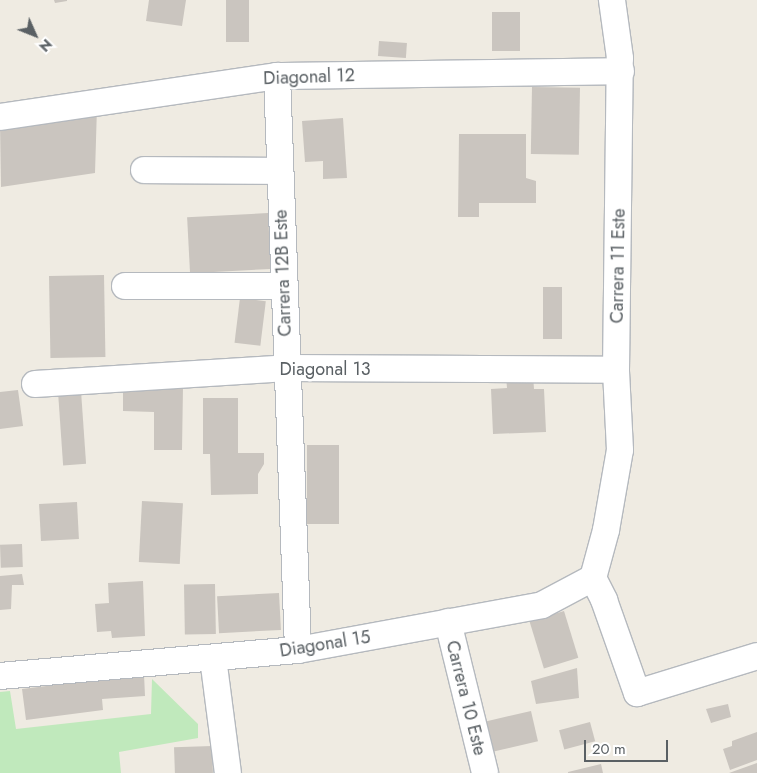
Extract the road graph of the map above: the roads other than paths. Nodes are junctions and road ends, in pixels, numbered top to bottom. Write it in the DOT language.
graph roads {
  1 [pos="612,0"];
  2 [pos="620,71"];
  3 [pos="277,76"];
  4 [pos="0,117"];
  5 [pos="144,170"];
  6 [pos="279,171"];
  7 [pos="124,286"];
  8 [pos="284,286"];
  9 [pos="287,368"];
  10 [pos="616,370"];
  11 [pos="34,384"];
  12 [pos="593,578"];
  13 [pos="448,622"];
  14 [pos="298,650"];
  15 [pos="757,656"];
  16 [pos="213,658"];
  17 [pos="0,676"];
  18 [pos="228,773"];
  19 [pos="485,773"];
  1 -- 2 [label="street, Carrera 11 Este"];
  2 -- 3 [label="street, Diagonal 12"];
  2 -- 10 [label="street, Carrera 11 Este"];
  3 -- 4 [label="street, Diagonal 12"];
  3 -- 6 [label="street, Carrera 12B Este"];
  5 -- 6 [label="street"];
  6 -- 8 [label="street, Carrera 12B Este"];
  7 -- 8 [label="street"];
  8 -- 9 [label="street, Carrera 12B Este"];
  9 -- 10 [label="street, Diagonal 13"];
  9 -- 11 [label="street, Diagonal 13"];
  9 -- 14 [label="street, Carrera 12B Este"];
  10 -- 12 [label="street, Carrera 11 Este"];
  12 -- 13 [label="street, Diagonal 15"];
  12 -- 15 [label="street"];
  13 -- 14 [label="street, Diagonal 15"];
  13 -- 19 [label="street, Carrera 10 Este"];
  14 -- 16 [label="street, Diagonal 15"];
  16 -- 17 [label="street, Diagonal 15"];
  16 -- 18 [label="street"];
}
